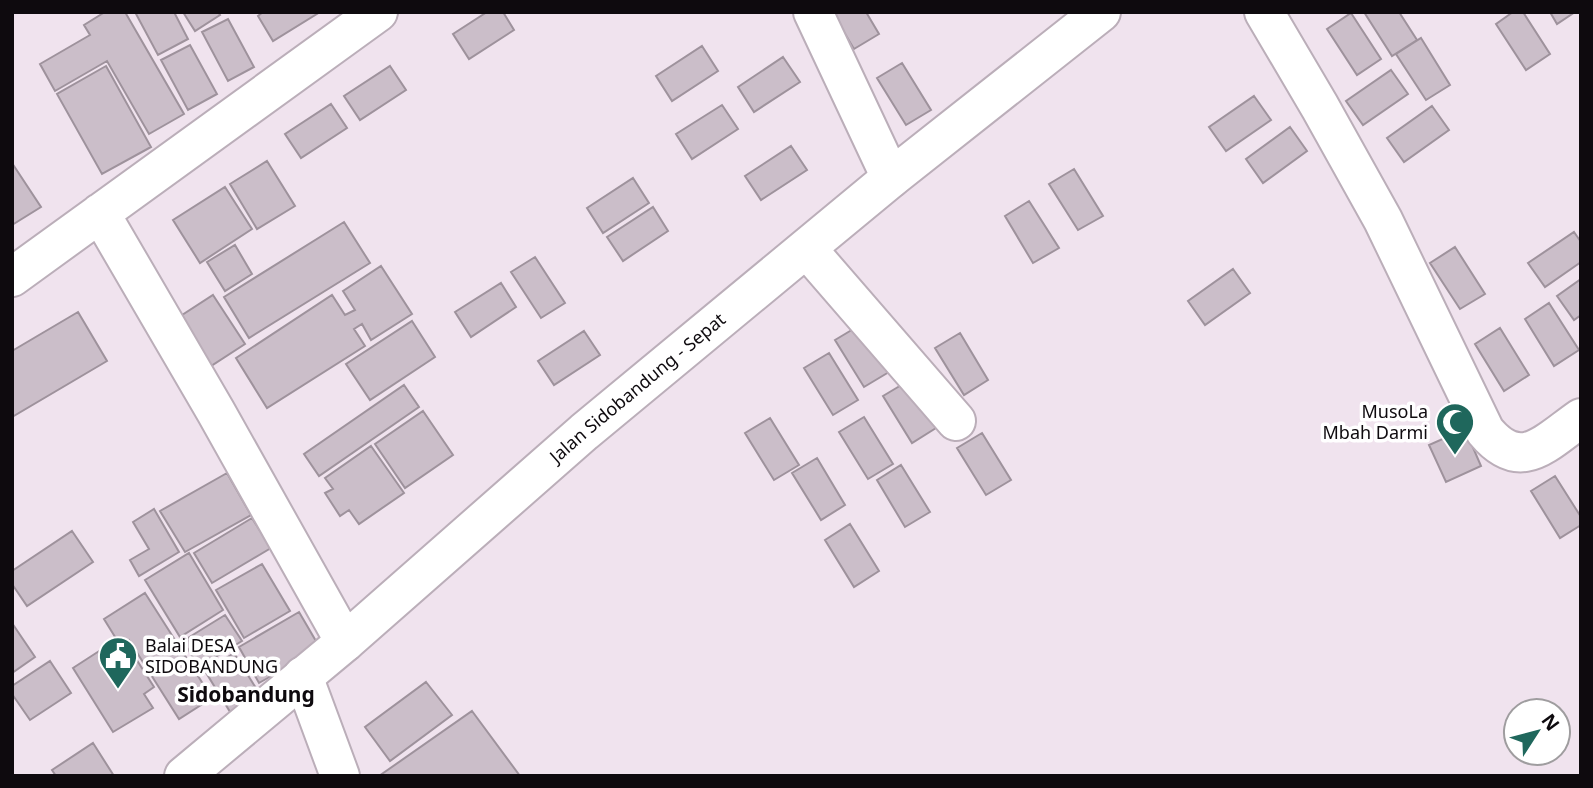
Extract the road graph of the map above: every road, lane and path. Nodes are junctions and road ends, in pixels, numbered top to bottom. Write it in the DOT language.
graph roads {
  1 [pos="378,12"];
  2 [pos="813,12"];
  3 [pos="1101,12"];
  4 [pos="1264,12"];
  5 [pos="891,178"];
  6 [pos="100,213"];
  7 [pos="807,249"];
  8 [pos="12,277"];
  9 [pos="1581,418"];
  10 [pos="956,421"];
  11 [pos="345,642"];
  12 [pos="303,676"];
  13 [pos="184,776"];
  14 [pos="340,776"];
  1 -- 6 [label="street"];
  2 -- 5 [label="street"];
  3 -- 5 [label="street, Jalan Sidobandung - Sepat"];
  4 -- 9 [label="street"];
  5 -- 7 [label="street, Jalan Sidobandung - Sepat"];
  6 -- 8 [label="street"];
  6 -- 11 [label="street"];
  7 -- 10 [label="street"];
  7 -- 11 [label="street, Jalan Sidobandung - Sepat"];
  11 -- 12 [label="street, Jalan Sidobandung - Sepat"];
  12 -- 13 [label="street, Jalan Sidobandung - Sepat"];
  12 -- 14 [label="street"];
}
